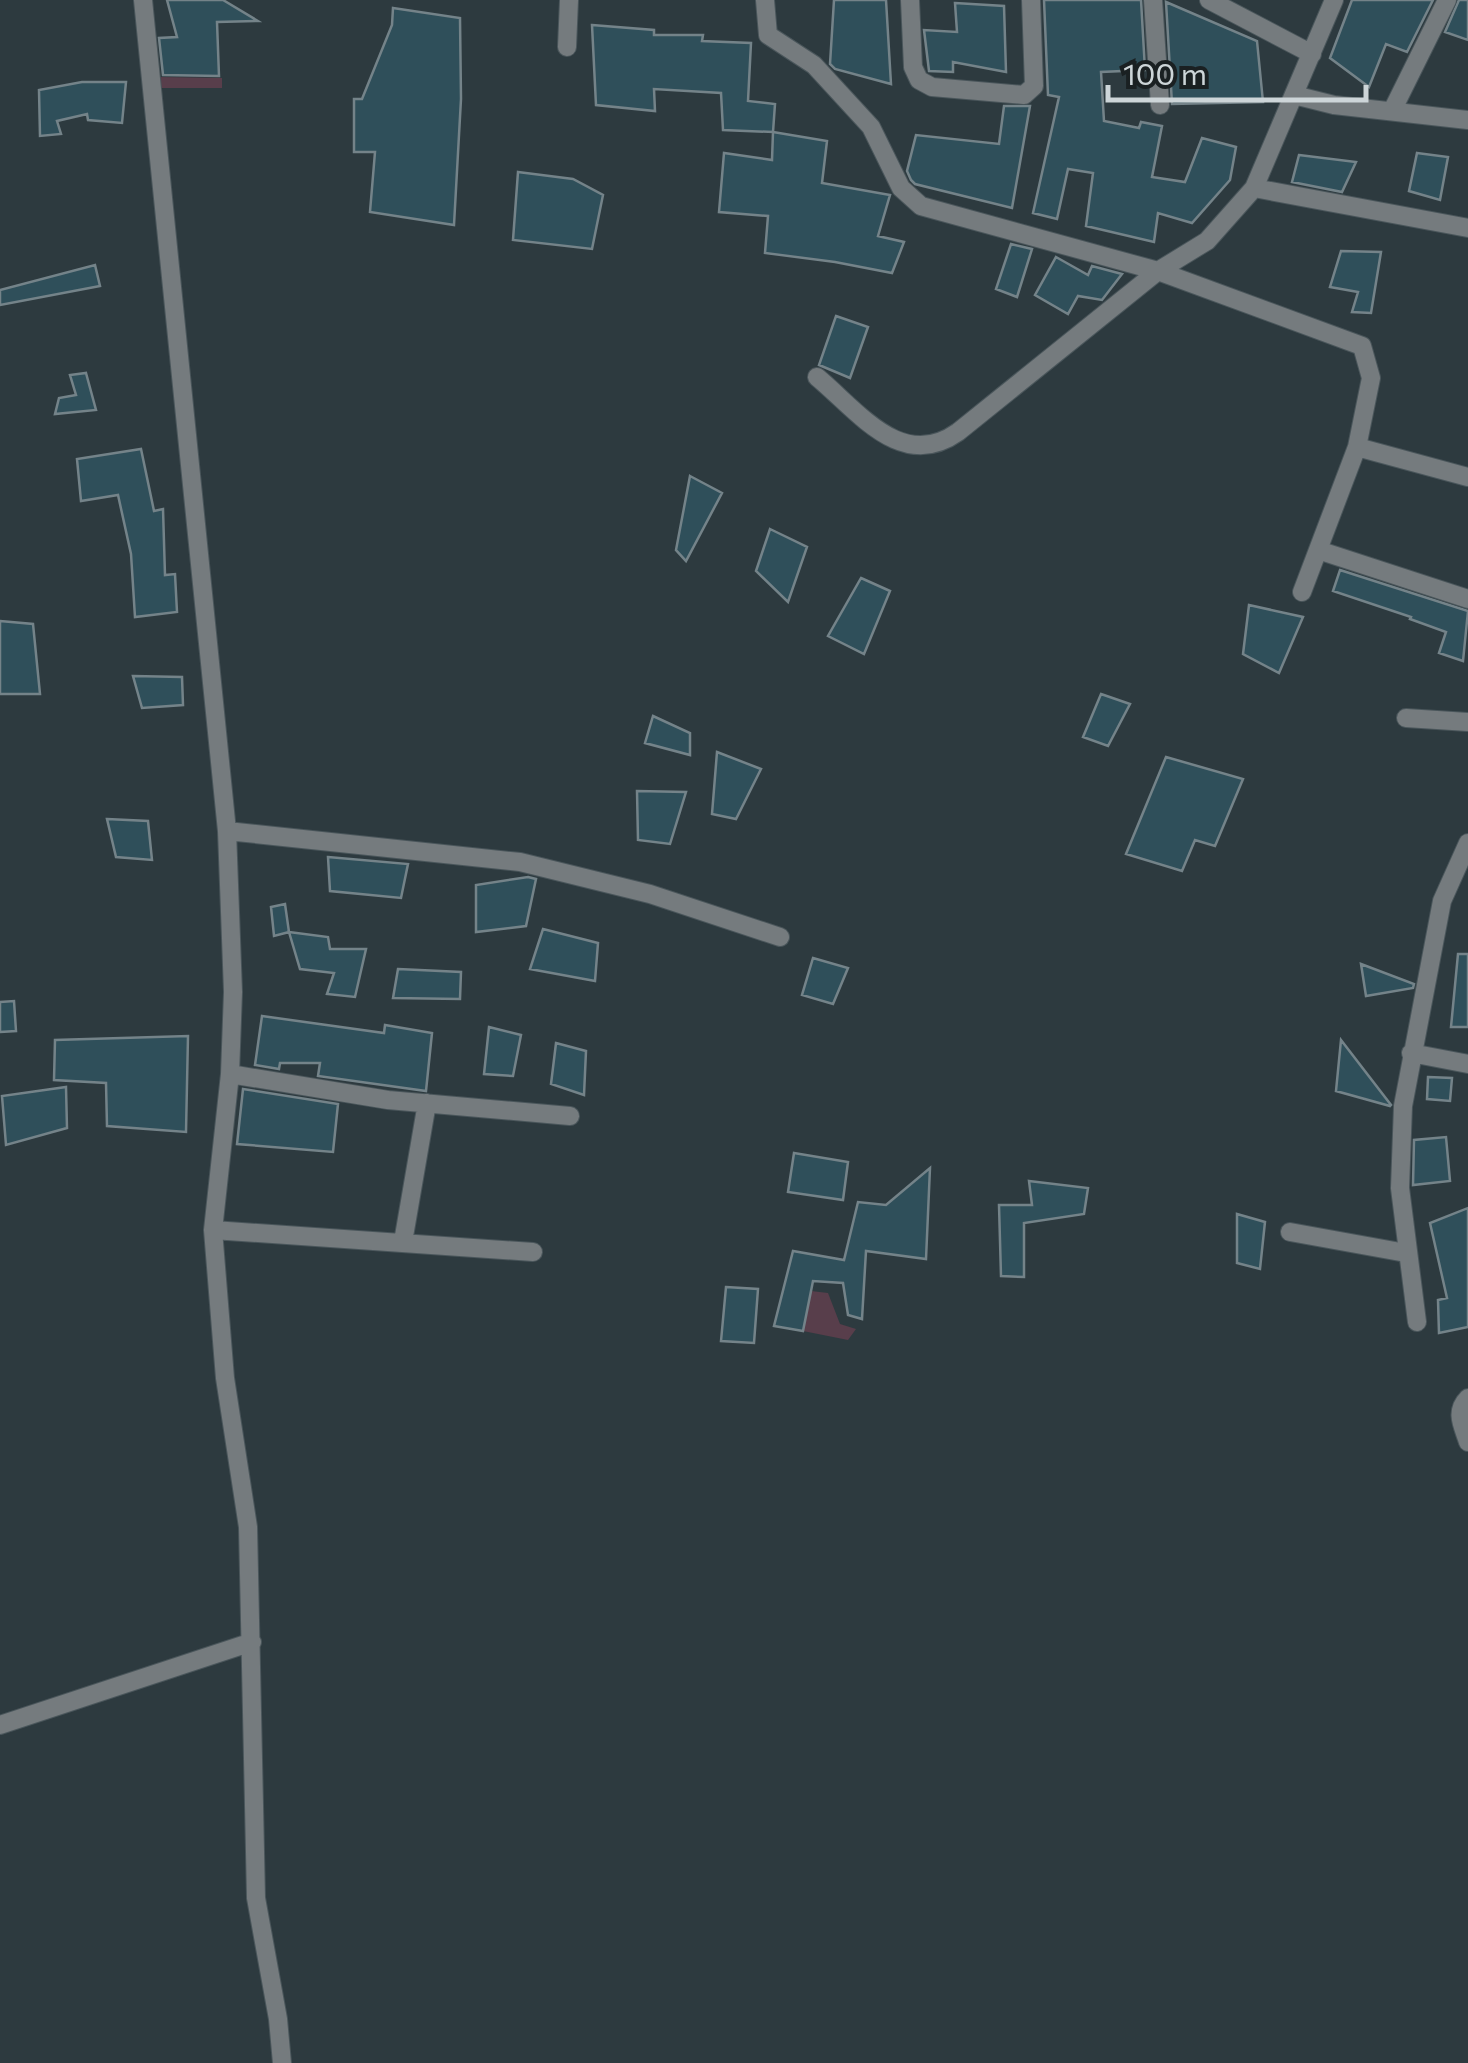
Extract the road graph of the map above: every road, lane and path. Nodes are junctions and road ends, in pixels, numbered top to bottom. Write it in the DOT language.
graph roads {
  1 [pos="143,0"];
  2 [pos="569,0"];
  3 [pos="766,0"];
  4 [pos="910,0"];
  5 [pos="1030,0"];
  6 [pos="1153,0"];
  7 [pos="1209,0"];
  8 [pos="1334,0"];
  9 [pos="1447,0"];
  10 [pos="567,48"];
  11 [pos="1312,54"];
  12 [pos="1294,95"];
  13 [pos="1160,105"];
  14 [pos="1393,110"];
  15 [pos="1468,120"];
  16 [pos="1254,188"];
  17 [pos="1468,228"];
  18 [pos="1158,270"];
  19 [pos="817,377"];
  20 [pos="1356,447"];
  21 [pos="1468,477"];
  22 [pos="1318,550"];
  23 [pos="1302,592"];
  24 [pos="1468,599"];
  25 [pos="1406,718"];
  26 [pos="1468,722"];
  27 [pos="227,831"];
  28 [pos="1468,842"];
  29 [pos="780,938"];
  30 [pos="1412,1053"];
  31 [pos="1468,1064"];
  32 [pos="230,1074"];
  33 [pos="427,1104"];
  34 [pos="570,1116"];
  35 [pos="213,1230"];
  36 [pos="1290,1232"];
  37 [pos="402,1242"];
  38 [pos="532,1252"];
  39 [pos="1406,1253"];
  40 [pos="1417,1322"];
  41 [pos="1468,1398"];
  42 [pos="1468,1442"];
  43 [pos="252,1642"];
  44 [pos="0,1725"];
  45 [pos="282,2063"];
  1 -- 27 [label="street"];
  2 -- 10 [label="street"];
  3 -- 18 [label="street"];
  4 -- 5 [label="street"];
  6 -- 13 [label="street"];
  7 -- 11 [label="street"];
  8 -- 11 [label="street"];
  9 -- 14 [label="street"];
  11 -- 12 [label="street"];
  12 -- 14 [label="street"];
  12 -- 16 [label="street"];
  14 -- 15 [label="street"];
  16 -- 17 [label="street"];
  16 -- 18 [label="street"];
  18 -- 19 [label="street"];
  18 -- 20 [label="street"];
  20 -- 21 [label="street"];
  20 -- 22 [label="street"];
  22 -- 23 [label="street"];
  22 -- 24 [label="street"];
  25 -- 26 [label="street"];
  27 -- 29 [label="street"];
  27 -- 32 [label="street"];
  28 -- 30 [label="street"];
  30 -- 31 [label="street"];
  30 -- 39 [label="street"];
  32 -- 33 [label="street"];
  32 -- 35 [label="street"];
  33 -- 34 [label="street"];
  33 -- 37 [label="street"];
  35 -- 37 [label="street"];
  35 -- 43 [label="street"];
  36 -- 39 [label="street"];
  37 -- 38 [label="street"];
  39 -- 40 [label="street"];
  41 -- 42 [label="street"];
  43 -- 44 [label="street"];
  43 -- 45 [label="street"];
}
